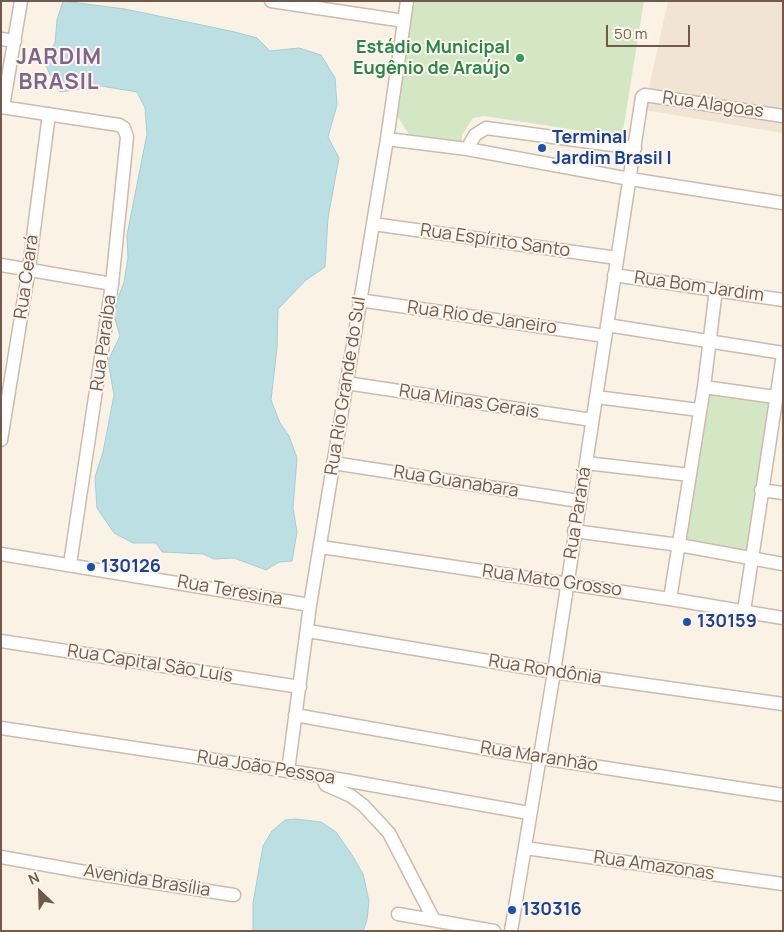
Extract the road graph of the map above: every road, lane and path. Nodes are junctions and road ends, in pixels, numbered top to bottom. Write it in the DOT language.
graph roads {
  1 [pos="21,1"];
  2 [pos="271,1"];
  3 [pos="407,1"];
  4 [pos="404,21"];
  5 [pos="1,39"];
  6 [pos="15,41"];
  7 [pos="643,96"];
  8 [pos="2,107"];
  9 [pos="49,114"];
  10 [pos="783,116"];
  11 [pos="387,139"];
  12 [pos="635,148"];
  13 [pos="467,149"];
  14 [pos="630,179"];
  15 [pos="783,202"];
  16 [pos="373,224"];
  17 [pos="617,258"];
  18 [pos="1,265"];
  19 [pos="29,268"];
  20 [pos="614,275"];
  21 [pos="112,284"];
  22 [pos="716,290"];
  23 [pos="359,300"];
  24 [pos="783,300"];
  25 [pos="606,331"];
  26 [pos="709,341"];
  27 [pos="783,354"];
  28 [pos="346,383"];
  29 [pos="704,387"];
  30 [pos="596,397"];
  31 [pos="775,397"];
  32 [pos="699,410"];
  33 [pos="592,420"];
  34 [pos="777,423"];
  35 [pos="1,440"];
  36 [pos="333,463"];
  37 [pos="586,463"];
  38 [pos="690,476"];
  39 [pos="761,490"];
  40 [pos="783,493"];
  41 [pos="579,501"];
  42 [pos="574,531"];
  43 [pos="679,545"];
  44 [pos="321,547"];
  45 [pos="1,554"];
  46 [pos="752,560"];
  47 [pos="70,564"];
  48 [pos="783,564"];
  49 [pos="566,583"];
  50 [pos="670,599"];
  51 [pos="310,605"];
  52 [pos="744,611"];
  53 [pos="783,618"];
  54 [pos="308,631"];
  55 [pos="1,642"];
  56 [pos="554,672"];
  57 [pos="300,687"];
  58 [pos="783,704"];
  59 [pos="295,715"];
  60 [pos="1,728"];
  61 [pos="538,757"];
  62 [pos="288,771"];
  63 [pos="321,776"];
  64 [pos="783,795"];
  65 [pos="529,813"];
  66 [pos="526,848"];
  67 [pos="1,856"];
  68 [pos="783,884"];
  69 [pos="234,894"];
  70 [pos="398,914"];
  71 [pos="434,920"];
  72 [pos="458,928"];
  73 [pos="494,931"];
  74 [pos="511,931"];
  1 -- 6 [label="street"];
  2 -- 4 [label="street"];
  3 -- 4 [label="street, Rua Rio Grande do Sul"];
  4 -- 11 [label="street, Rua Rio Grande do Sul"];
  5 -- 6 [label="street"];
  6 -- 8 [label="street"];
  7 -- 10 [label="street, Rua Alagoas"];
  7 -- 12 [label="street, Rua Paraná"];
  8 -- 9 [label="street"];
  9 -- 19 [label="street, Rua Ceará"];
  9 -- 21 [label="street, Rua Paraíba"];
  11 -- 13 [label="street"];
  11 -- 16 [label="street, Rua Rio Grande do Sul"];
  12 -- 13 [label="street"];
  12 -- 14 [label="street, Rua Paraná"];
  13 -- 14 [label="street"];
  14 -- 15 [label="street"];
  14 -- 17 [label="street, Rua Paraná"];
  16 -- 17 [label="street, Rua Espírito Santo"];
  16 -- 23 [label="street, Rua Rio Grande do Sul"];
  17 -- 20 [label="street, Rua Paraná"];
  18 -- 19 [label="street"];
  19 -- 21 [label="street"];
  19 -- 35 [label="street, Rua Ceará"];
  20 -- 22 [label="street, Rua Bom Jardim"];
  20 -- 25 [label="street, Rua Paraná"];
  21 -- 47 [label="street, Rua Paraíba"];
  22 -- 24 [label="street, Rua Bom Jardim"];
  22 -- 26 [label="street"];
  23 -- 25 [label="street, Rua Rio de Janeiro"];
  23 -- 28 [label="street, Rua Rio Grande do Sul"];
  25 -- 26 [label="street, Rua Rio de Janeiro"];
  25 -- 30 [label="street, Rua Paraná"];
  26 -- 27 [label="street, Rua Rio de Janeiro"];
  26 -- 29 [label="street"];
  27 -- 31 [label="street"];
  28 -- 33 [label="street, Rua Minas Gerais"];
  28 -- 36 [label="street, Rua Rio Grande do Sul"];
  29 -- 31 [label="street"];
  29 -- 32 [label="street"];
  30 -- 32 [label="street"];
  30 -- 33 [label="street, Rua Paraná"];
  31 -- 34 [label="street"];
  32 -- 38 [label="street"];
  33 -- 37 [label="street, Rua Paraná"];
  34 -- 39 [label="street"];
  36 -- 41 [label="street, Rua Guanabara"];
  36 -- 44 [label="street, Rua Rio Grande do Sul"];
  37 -- 38 [label="street"];
  37 -- 41 [label="street, Rua Paraná"];
  38 -- 43 [label="street"];
  39 -- 40 [label="street"];
  39 -- 46 [label="street"];
  41 -- 42 [label="street, Rua Paraná"];
  42 -- 43 [label="street"];
  42 -- 49 [label="street, Rua Paraná"];
  43 -- 46 [label="street"];
  43 -- 50 [label="street"];
  44 -- 49 [label="street, Rua Mato Grosso"];
  44 -- 51 [label="street, Rua Rio Grande do Sul"];
  45 -- 47 [label="street, Rua Teresina"];
  46 -- 48 [label="street"];
  46 -- 52 [label="street"];
  47 -- 51 [label="street, Rua Teresina"];
  49 -- 50 [label="street, Rua Mato Grosso"];
  49 -- 56 [label="street, Rua Paraná"];
  50 -- 52 [label="street, Rua Mato Grosso"];
  51 -- 54 [label="street, Rua Rio Grande do Sul"];
  52 -- 53 [label="street, Rua Mato Grosso"];
  54 -- 56 [label="street, Rua Rondônia"];
  54 -- 57 [label="street, Rua Rio Grande do Sul"];
  55 -- 57 [label="street, Rua Capital São Luís"];
  56 -- 58 [label="street, Rua Rondônia"];
  56 -- 61 [label="street, Rua Paraná"];
  57 -- 59 [label="street, Rua Rio Grande do Sul"];
  59 -- 61 [label="street, Rua Maranhão"];
  59 -- 62 [label="street, Rua Rio Grande do Sul"];
  60 -- 62 [label="street, Rua João Pessoa"];
  61 -- 64 [label="street, Rua Maranhão"];
  61 -- 65 [label="street, Rua Paraná"];
  62 -- 63 [label="street, Rua João Pessoa"];
  63 -- 65 [label="street, Rua João Pessoa"];
  63 -- 71 [label="street"];
  65 -- 66 [label="street, Rua Paraná"];
  66 -- 68 [label="street, Rua Amazonas"];
  66 -- 74 [label="street, Rua Paraná"];
  67 -- 69 [label="street, Avenida Brasília"];
  70 -- 71 [label="street"];
  71 -- 72 [label="street"];
  72 -- 73 [label="street"];
}
